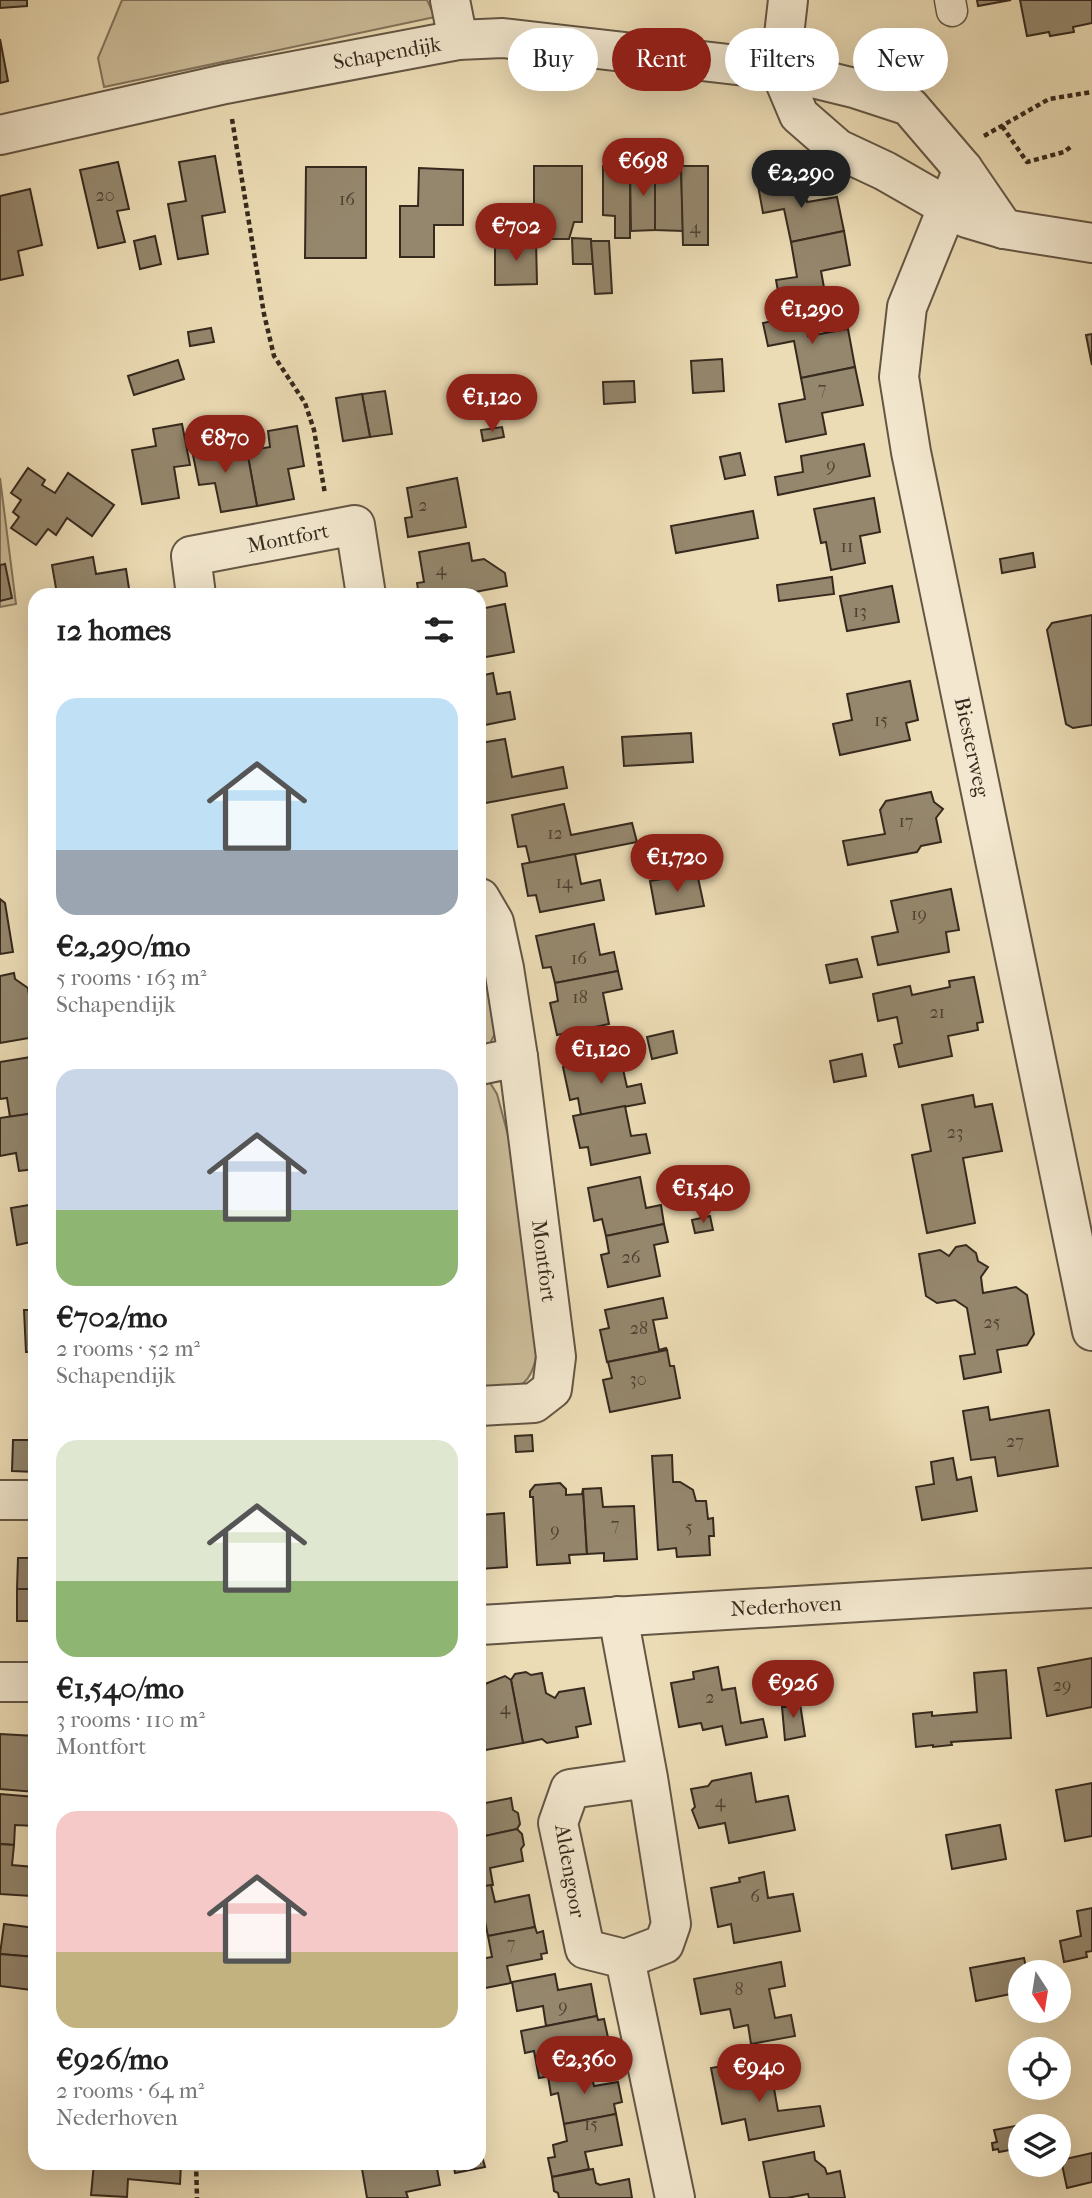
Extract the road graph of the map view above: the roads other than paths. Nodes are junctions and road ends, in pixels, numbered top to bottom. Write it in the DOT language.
graph roads {
  1 [pos="450,0"];
  2 [pos="788,0"];
  3 [pos="785,28"];
  4 [pos="458,40"];
  5 [pos="725,64"];
  6 [pos="839,84"];
  7 [pos="789,91"];
  8 [pos="0,135"];
  9 [pos="957,161"];
  10 [pos="948,206"];
  11 [pos="1004,229"];
  12 [pos="1092,243"];
  13 [pos="196,588"];
  14 [pos="365,588"];
  15 [pos="486,908"];
  16 [pos="518,1057"];
  17 [pos="486,1064"];
  18 [pos="1092,1331"];
  19 [pos="486,1406"];
  20 [pos="0,1500"];
  21 [pos="28,1500"];
  22 [pos="1092,1588"];
  23 [pos="618,1616"];
  24 [pos="486,1625"];
  25 [pos="0,1682"];
  26 [pos="28,1682"];
  27 [pos="648,1778"];
  28 [pos="625,1959"];
  29 [pos="675,2198"];
  1 -- 4 [label="street"];
  2 -- 3 [label="street"];
  4 -- 5 [label="street, Schapendijk"];
  4 -- 8 [label="street, Schapendijk"];
  6 -- 9 [label="street, Schapendijk"];
  7 -- 10 [label="street"];
  9 -- 10 [label="street, Biesterweg"];
  9 -- 11 [label="street, Schapendijk"];
  10 -- 11 [label="street"];
  10 -- 18 [label="street, Biesterweg"];
  11 -- 12 [label="street"];
  13 -- 14 [label="street, Montfort"];
  15 -- 16 [label="street, Montfort"];
  16 -- 17 [label="street"];
  16 -- 19 [label="street, Montfort"];
  20 -- 21 [label="street"];
  22 -- 23 [label="street, Nederhoven"];
  23 -- 24 [label="street, Nederhoven"];
  23 -- 27 [label="street"];
  25 -- 26 [label="street"];
  27 -- 28 [label="street"];
  27 -- 28 [label="street, Aldengoor"];
  28 -- 29 [label="street"];
}
